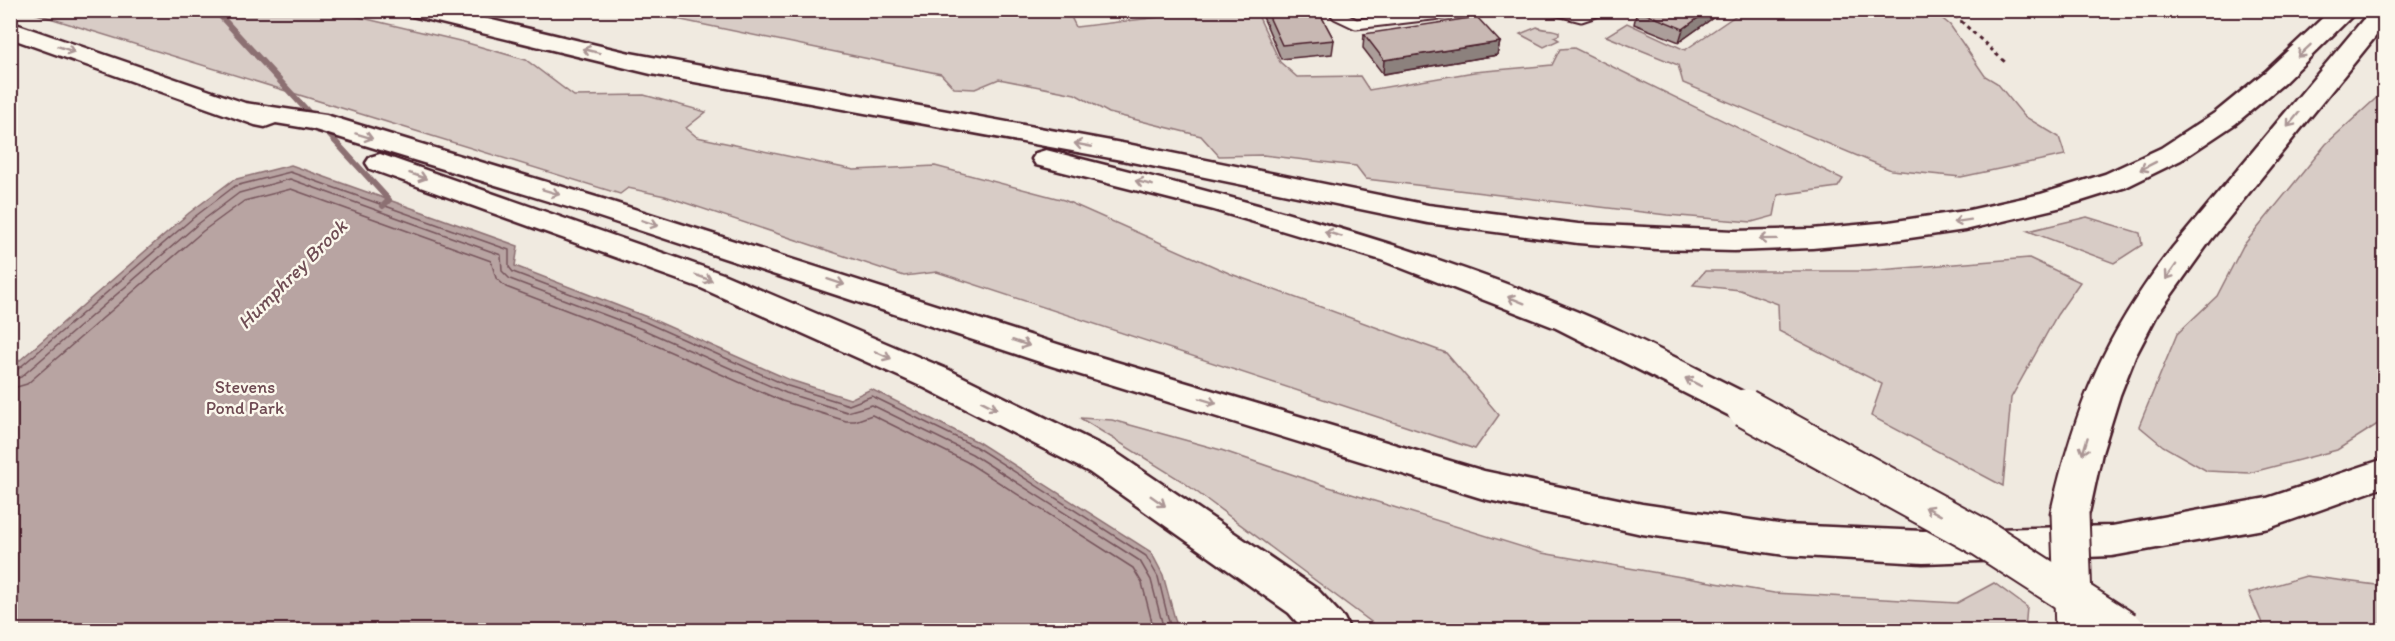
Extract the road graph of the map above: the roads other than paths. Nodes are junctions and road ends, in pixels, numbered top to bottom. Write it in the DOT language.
graph roads {
  1 [pos="417,10"];
  2 [pos="1333,10"];
  3 [pos="1474,10"];
  4 [pos="1554,10"];
  5 [pos="1602,10"];
  6 [pos="2346,10"];
  7 [pos="2384,10"];
  8 [pos="10,29"];
  9 [pos="630,61"];
  10 [pos="582,217"];
  11 [pos="2385,473"];
  12 [pos="1329,630"];
  13 [pos="2074,630"];
  14 [pos="2125,630"];
  9 -- 1 [label="highway, one-way"];
  2 -- 3 [label="lane"];
  4 -- 5 [label="lane"];
  6 -- 9 [label="highway, one-way"];
  7 -- 13 [label="highway, one-way, bridge"];
  8 -- 10 [label="highway, one-way"];
  14 -- 9 [label="highway, one-way, bridge"];
  10 -- 11 [label="highway, one-way"];
  10 -- 12 [label="highway, one-way"];
}
